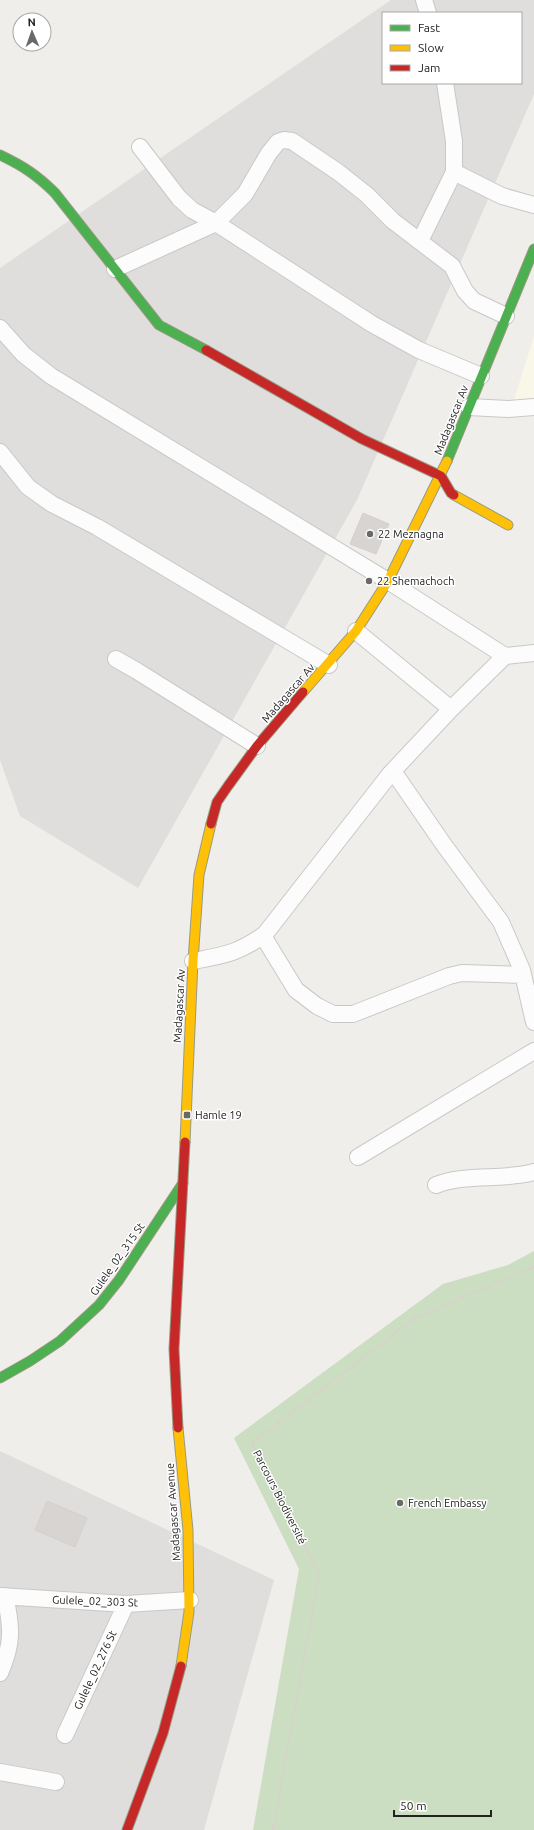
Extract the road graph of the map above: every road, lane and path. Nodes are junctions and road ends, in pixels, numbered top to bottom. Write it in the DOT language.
graph roads {
  1 [pos="424,0"];
  2 [pos="428,12"];
  3 [pos="445,84"];
  4 [pos="140,147"];
  5 [pos="0,155"];
  6 [pos="454,172"];
  7 [pos="534,205"];
  8 [pos="216,223"];
  9 [pos="420,241"];
  10 [pos="534,249"];
  11 [pos="115,269"];
  12 [pos="506,316"];
  13 [pos="0,328"];
  14 [pos="481,376"];
  15 [pos="469,407"];
  16 [pos="534,407"];
  17 [pos="0,452"];
  18 [pos="441,476"];
  19 [pos="508,525"];
  20 [pos="388,581"];
  21 [pos="356,631"];
  22 [pos="534,653"];
  23 [pos="505,656"];
  24 [pos="116,659"];
  25 [pos="329,665"];
  26 [pos="451,709"];
  27 [pos="257,746"];
  28 [pos="393,771"];
  29 [pos="263,936"];
  30 [pos="193,961"];
  31 [pos="523,975"];
  32 [pos="534,1022"];
  33 [pos="534,1051"];
  34 [pos="358,1157"];
  35 [pos="534,1172"];
  36 [pos="183,1183"];
  37 [pos="436,1185"];
  38 [pos="534,1267"];
  39 [pos="0,1378"];
  40 [pos="3,1596"];
  41 [pos="190,1600"];
  42 [pos="126,1604"];
  43 [pos="0,1673"];
  44 [pos="65,1735"];
  45 [pos="0,1772"];
  46 [pos="56,1782"];
  47 [pos="127,1830"];
  48 [pos="273,1830"];
  1 -- 2 [label="street"];
  3 -- 6 [label="street"];
  4 -- 8 [label="street"];
  5 -- 11 [label="main road"];
  6 -- 7 [label="street"];
  6 -- 9 [label="street"];
  8 -- 9 [label="street"];
  8 -- 11 [label="street"];
  8 -- 14 [label="street"];
  9 -- 12 [label="street"];
  10 -- 12 [label="main road, Madagascar Av"];
  11 -- 18 [label="main road"];
  12 -- 14 [label="main road, Madagascar Av"];
  13 -- 20 [label="street"];
  14 -- 15 [label="main road, Madagascar Av"];
  15 -- 16 [label="street"];
  15 -- 18 [label="main road, Madagascar Av"];
  17 -- 25 [label="street"];
  18 -- 19 [label="main road"];
  18 -- 20 [label="main road, Madagascar Av"];
  20 -- 21 [label="main road, Madagascar Av"];
  20 -- 23 [label="street"];
  21 -- 25 [label="main road, Madagascar Av"];
  21 -- 26 [label="street"];
  22 -- 23 [label="street"];
  23 -- 26 [label="street"];
  24 -- 27 [label="street"];
  25 -- 27 [label="main road, Madagascar Av"];
  26 -- 28 [label="street"];
  27 -- 30 [label="main road, Madagascar Av"];
  28 -- 29 [label="street"];
  28 -- 31 [label="street"];
  29 -- 30 [label="street"];
  29 -- 31 [label="street"];
  30 -- 36 [label="main road, Madagascar Av"];
  31 -- 32 [label="street"];
  33 -- 34 [label="street"];
  35 -- 37 [label="street"];
  36 -- 39 [label="main road, Gulele_02_315 St"];
  36 -- 41 [label="main road, Madagascar Avenue"];
  38 -- 48 [label="path, Parcours Biodiversité"];
  40 -- 42 [label="street, Gulele_02_303 St"];
  40 -- 43 [label="street"];
  41 -- 42 [label="street, Gulele_02_303 St"];
  41 -- 47 [label="main road, Madagascar Avenue"];
  42 -- 44 [label="street, Gulele_02_276 St"];
  45 -- 46 [label="street"];
}
